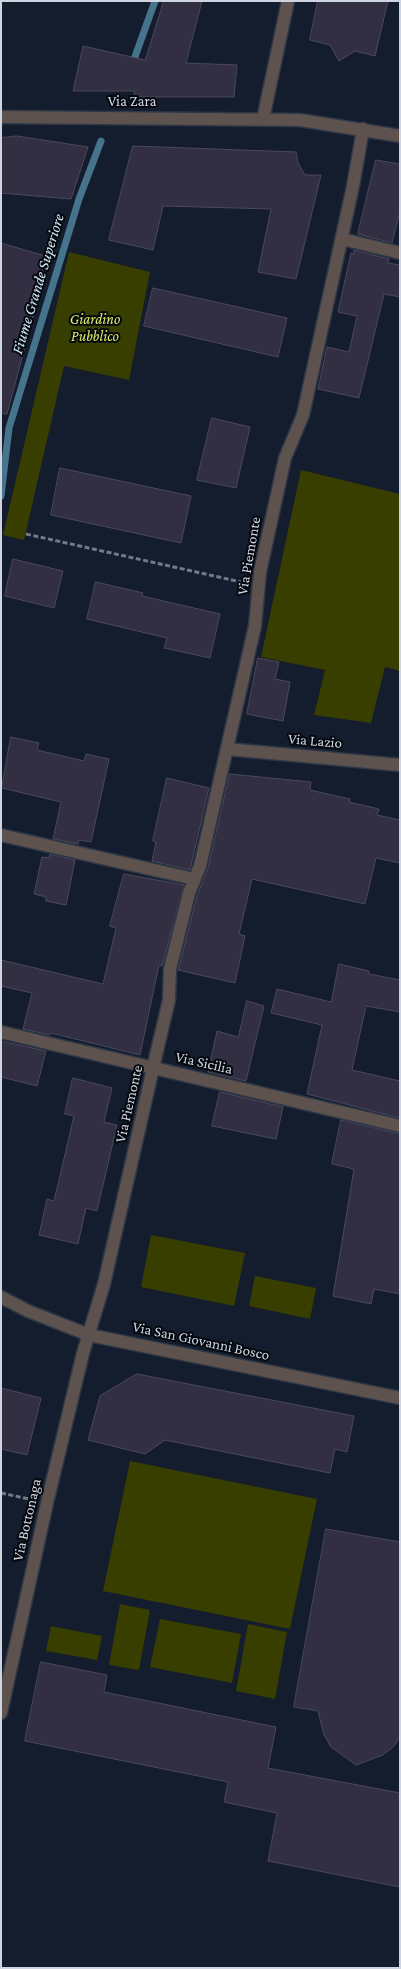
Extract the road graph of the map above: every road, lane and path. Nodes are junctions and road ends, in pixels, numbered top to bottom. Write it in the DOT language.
graph roads {
  1 [pos="288,1"];
  2 [pos="1,117"];
  3 [pos="263,119"];
  4 [pos="363,129"];
  5 [pos="400,136"];
  6 [pos="342,239"];
  7 [pos="400,253"];
  8 [pos="26,534"];
  9 [pos="259,586"];
  10 [pos="227,749"];
  11 [pos="400,764"];
  12 [pos="1,835"];
  13 [pos="194,879"];
  14 [pos="1,1032"];
  15 [pos="153,1068"];
  16 [pos="400,1126"];
  17 [pos="1,1297"];
  18 [pos="89,1335"];
  19 [pos="400,1398"];
  20 [pos="1,1493"];
  21 [pos="47,1503"];
  22 [pos="1,1712"];
  1 -- 3 [label="street"];
  2 -- 3 [label="street, Via Zara"];
  3 -- 4 [label="street, Via Zara"];
  4 -- 5 [label="street, Via Zara"];
  4 -- 6 [label="street, Via Piemonte"];
  6 -- 7 [label="street"];
  6 -- 9 [label="street, Via Piemonte"];
  8 -- 9 [label="path"];
  9 -- 10 [label="street, Via Piemonte"];
  10 -- 11 [label="street, Via Lazio"];
  10 -- 13 [label="street, Via Piemonte"];
  12 -- 13 [label="street"];
  13 -- 15 [label="street, Via Piemonte"];
  14 -- 15 [label="street, Via Sicilia"];
  15 -- 16 [label="street, Via Sicilia"];
  15 -- 18 [label="street, Via Piemonte"];
  17 -- 18 [label="street, Via San Giovanni Bosco"];
  18 -- 19 [label="street, Via San Giovanni Bosco"];
  18 -- 21 [label="street, Via Bottonaga"];
  20 -- 21 [label="path"];
  21 -- 22 [label="street, Via Bottonaga"];
}
